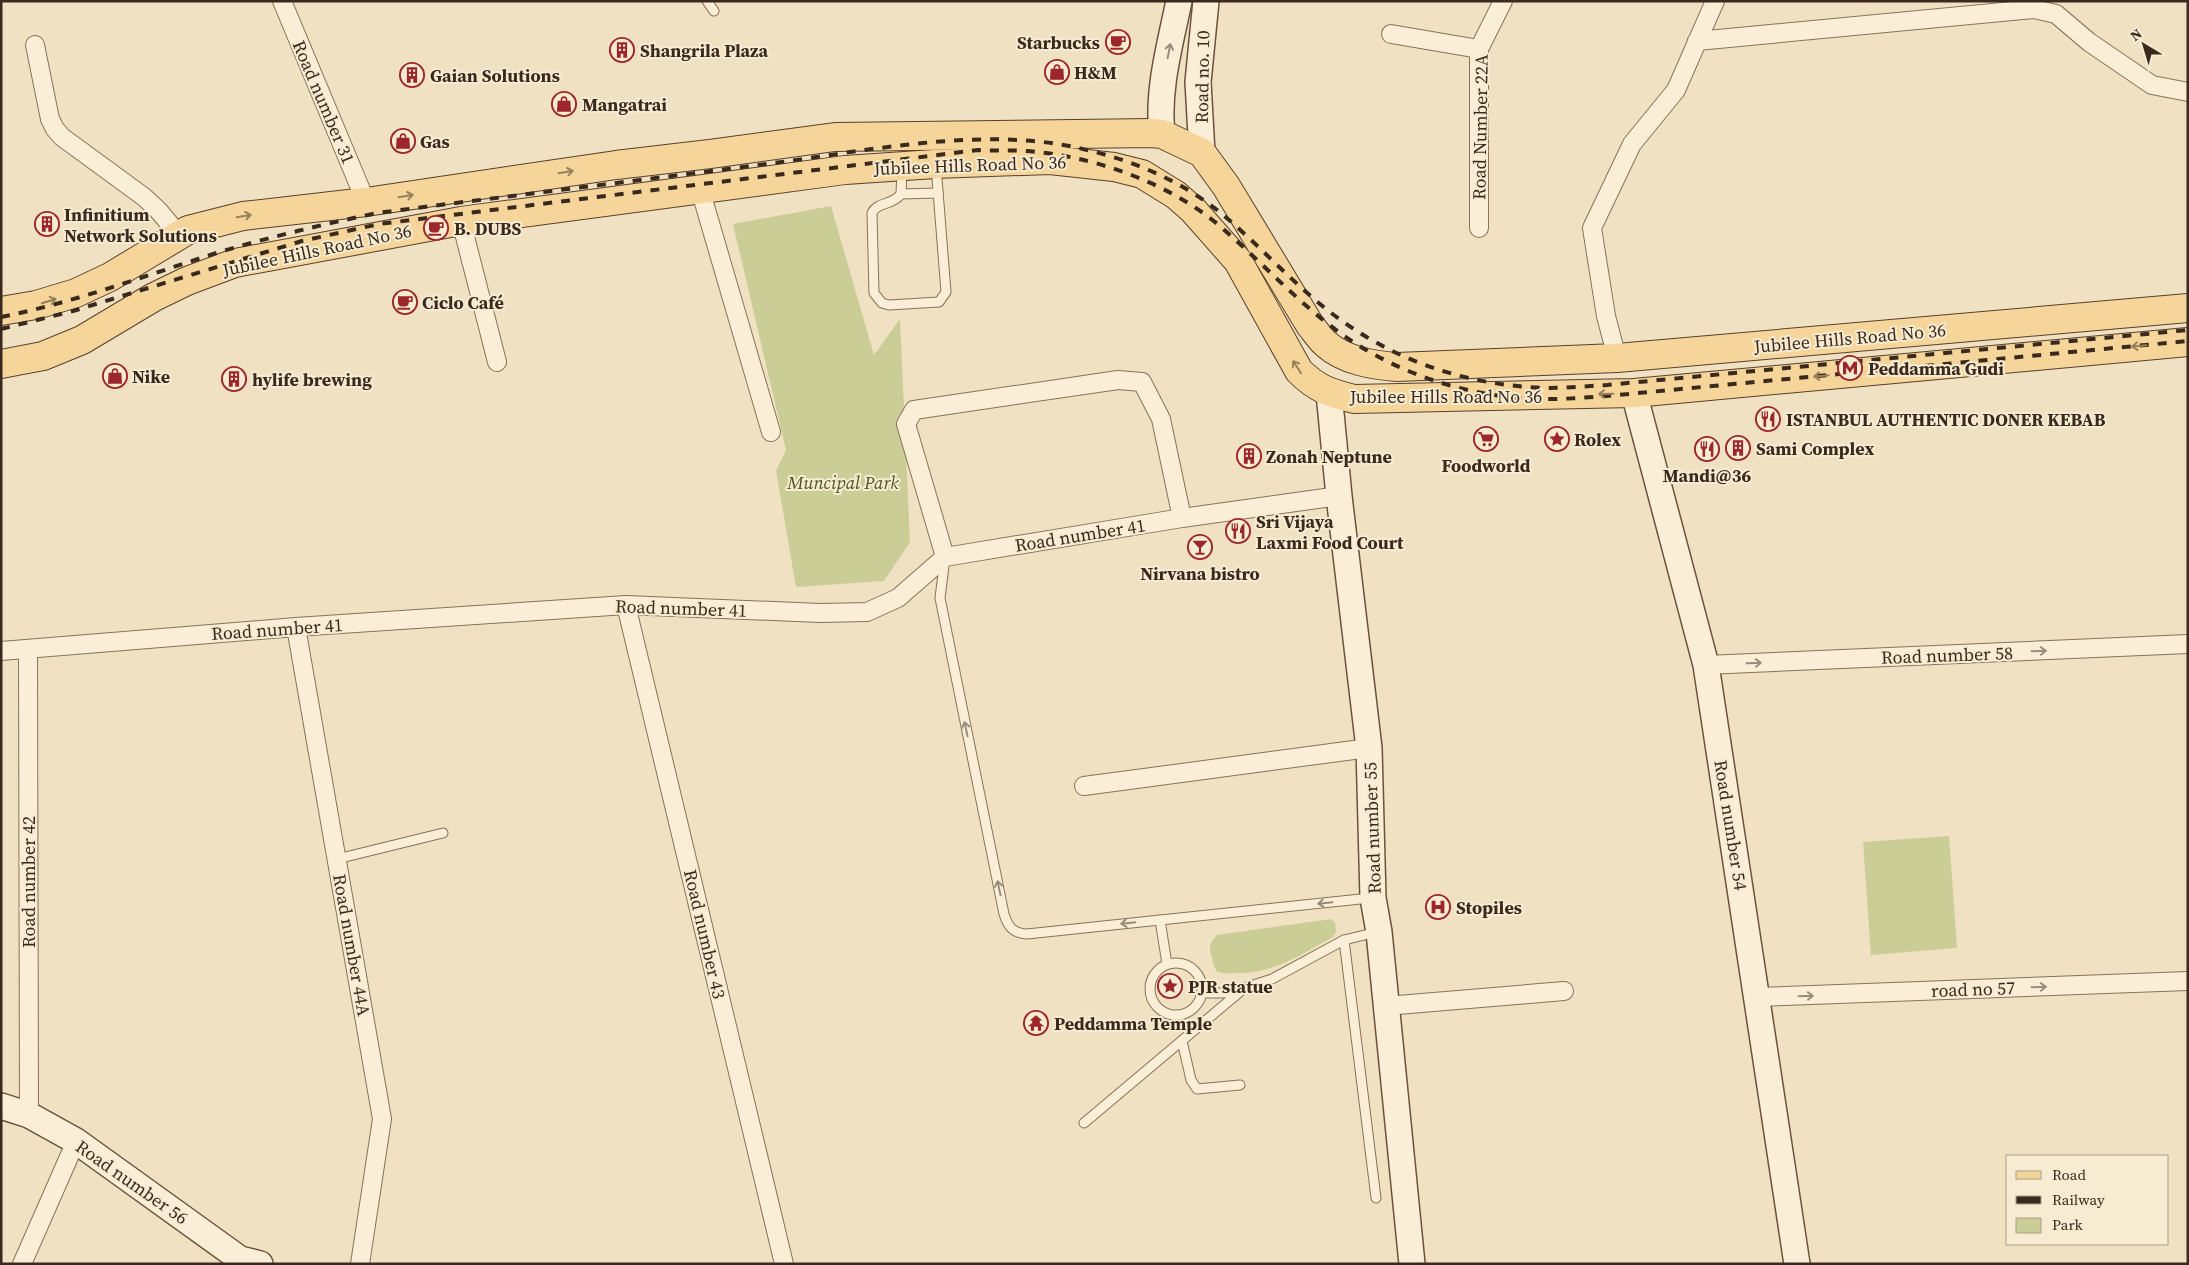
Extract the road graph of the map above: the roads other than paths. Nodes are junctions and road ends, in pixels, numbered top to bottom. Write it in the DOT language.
graph roads {
  1 [pos="282,1"];
  2 [pos="707,1"];
  3 [pos="1179,1"];
  4 [pos="1206,1"];
  5 [pos="1502,1"];
  6 [pos="1715,1"];
  7 [pos="714,11"];
  8 [pos="1391,34"];
  9 [pos="1697,40"];
  10 [pos="35,45"];
  11 [pos="1479,49"];
  12 [pos="1163,78"];
  13 [pos="1198,82"];
  14 [pos="2188,92"];
  15 [pos="1161,125"];
  16 [pos="1202,152"];
  17 [pos="616,164"];
  18 [pos="935,164"];
  19 [pos="902,166"];
  20 [pos="700,189"];
  21 [pos="938,193"];
  22 [pos="901,194"];
  23 [pos="620,201"];
  24 [pos="366,202"];
  25 [pos="461,221"];
  26 [pos="1479,228"];
  27 [pos="179,235"];
  28 [pos="2188,308"];
  29 [pos="1,311"];
  30 [pos="2188,342"];
  31 [pos="1617,358"];
  32 [pos="497,362"];
  33 [pos="1,364"];
  34 [pos="1329,393"];
  35 [pos="1634,394"];
  36 [pos="770,432"];
  37 [pos="1339,496"];
  38 [pos="1182,518"];
  39 [pos="945,556"];
  40 [pos="626,605"];
  41 [pos="296,627"];
  42 [pos="2188,644"];
  43 [pos="28,649"];
  44 [pos="1,651"];
  45 [pos="1706,666"];
  46 [pos="1369,748"];
  47 [pos="1084,786"];
  48 [pos="443,833"];
  49 [pos="336,859"];
  50 [pos="1373,898"];
  51 [pos="1160,920"];
  52 [pos="1379,932"];
  53 [pos="1344,940"];
  54 [pos="1166,964"];
  55 [pos="2188,981"];
  56 [pos="1242,990"];
  57 [pos="1564,991"];
  58 [pos="1203,993"];
  59 [pos="1758,998"];
  60 [pos="1386,1006"];
  61 [pos="1182,1041"];
  62 [pos="1240,1086"];
  63 [pos="1,1106"];
  64 [pos="29,1115"];
  65 [pos="1084,1123"];
  66 [pos="76,1141"];
  67 [pos="1376,1198"];
  68 [pos="22,1264"];
  69 [pos="260,1264"];
  70 [pos="360,1264"];
  71 [pos="784,1264"];
  72 [pos="1412,1264"];
  73 [pos="1797,1264"];
  1 -- 24 [label="street, Road number 31"];
  2 -- 7 [label="lane"];
  12 -- 3 [label="street, one-way"];
  4 -- 13 [label="street, Road no. 10"];
  5 -- 11 [label="street, Road Number 22A"];
  6 -- 9 [label="street"];
  8 -- 11 [label="street"];
  9 -- 14 [label="street"];
  9 -- 31 [label="street"];
  10 -- 27 [label="street"];
  11 -- 26 [label="street, Road Number 22A"];
  12 -- 13 [label="street"];
  12 -- 15 [label="street"];
  13 -- 16 [label="street, Road no. 10"];
  15 -- 16 [label="main road, Jubilee Hills Road No 36"];
  15 -- 17 [label="main road, Jubilee Hills Road No 36"];
  16 -- 31 [label="main road, Jubilee Hills Road No 36"];
  17 -- 23 [label="main road"];
  24 -- 17 [label="main road, Jubilee Hills Road No 36, one-way"];
  18 -- 19 [label="main road, Jubilee Hills Road No 36"];
  18 -- 21 [label="lane"];
  34 -- 18 [label="main road, Jubilee Hills Road No 36, one-way"];
  19 -- 20 [label="main road, Jubilee Hills Road No 36"];
  19 -- 22 [label="lane"];
  20 -- 23 [label="main road, Jubilee Hills Road No 36"];
  20 -- 36 [label="street"];
  21 -- 22 [label="lane"];
  21 -- 22 [label="lane"];
  23 -- 25 [label="main road, Jubilee Hills Road No 36"];
  27 -- 24 [label="main road, Jubilee Hills Road No 36, one-way"];
  25 -- 32 [label="street"];
  25 -- 33 [label="main road, Jubilee Hills Road No 36"];
  29 -- 27 [label="main road, Jubilee Hills Road No 36, one-way"];
  28 -- 31 [label="main road, Jubilee Hills Road No 36"];
  30 -- 35 [label="main road, Jubilee Hills Road No 36, one-way"];
  35 -- 34 [label="main road, Jubilee Hills Road No 36, one-way"];
  34 -- 37 [label="street, Road number 55"];
  35 -- 45 [label="street, Road number 54"];
  37 -- 38 [label="street, Road number 41"];
  37 -- 46 [label="street, Road number 55"];
  38 -- 39 [label="street, Road number 41"];
  38 -- 39 [label="street"];
  39 -- 40 [label="street, Road number 41"];
  51 -- 39 [label="lane, one-way"];
  40 -- 41 [label="street, Road number 41"];
  40 -- 71 [label="street, Road number 43"];
  41 -- 43 [label="street, Road number 41"];
  41 -- 49 [label="street, Road number 44A"];
  45 -- 42 [label="street, Road number 58, one-way"];
  43 -- 44 [label="street, Road number 41"];
  43 -- 64 [label="street, Road number 42"];
  45 -- 59 [label="street, Road number 54"];
  46 -- 47 [label="street"];
  46 -- 50 [label="street, Road number 55"];
  48 -- 49 [label="lane"];
  49 -- 70 [label="street, Road number 44A"];
  50 -- 51 [label="lane, one-way"];
  50 -- 52 [label="street, Road number 55"];
  51 -- 54 [label="lane"];
  52 -- 53 [label="lane"];
  52 -- 60 [label="street, Road number 55"];
  53 -- 56 [label="lane"];
  53 -- 67 [label="lane"];
  54 -- 58 [label="lane"];
  54 -- 58 [label="lane"];
  59 -- 55 [label="street, road no 57, one-way"];
  56 -- 58 [label="lane"];
  56 -- 61 [label="lane"];
  57 -- 60 [label="street"];
  59 -- 73 [label="street, Road number 54"];
  60 -- 72 [label="street, Road number 55"];
  61 -- 62 [label="lane"];
  61 -- 65 [label="lane"];
  63 -- 64 [label="street, Road number 56"];
  64 -- 66 [label="street, Road number 56"];
  66 -- 68 [label="street"];
  66 -- 69 [label="street, Road number 56"];
}
